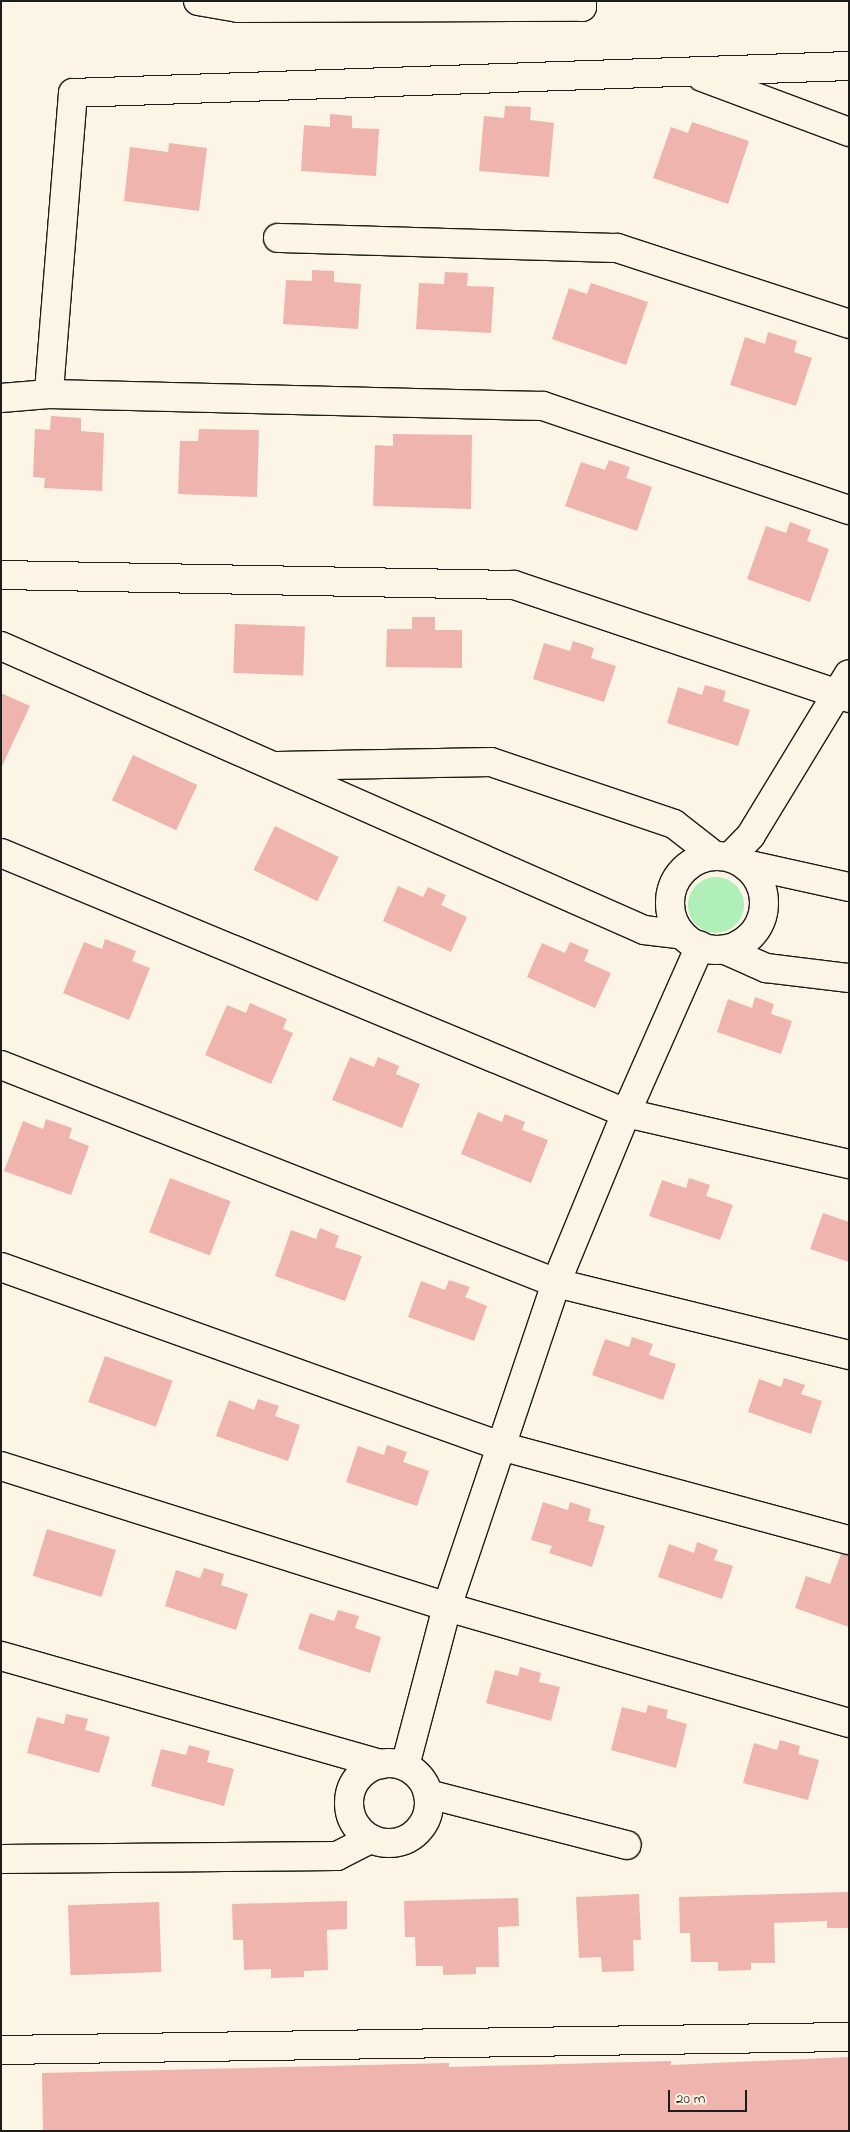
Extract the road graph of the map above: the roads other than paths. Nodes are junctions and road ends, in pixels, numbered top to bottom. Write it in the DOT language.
graph roads {
  1 [pos="198,1"];
  2 [pos="582,1"];
  3 [pos="849,66"];
  4 [pos="691,73"];
  5 [pos="849,132"];
  6 [pos="278,238"];
  7 [pos="849,324"];
  8 [pos="49,394"];
  9 [pos="1,398"];
  10 [pos="849,510"];
  11 [pos="1,575"];
  12 [pos="1,646"];
  13 [pos="845,689"];
  14 [pos="268,766"];
  15 [pos="1,853"];
  16 [pos="730,859"];
  17 [pos="849,887"];
  18 [pos="702,944"];
  19 [pos="849,978"];
  20 [pos="1,1065"];
  21 [pos="626,1113"];
  22 [pos="849,1164"];
  23 [pos="1,1267"];
  24 [pos="556,1283"];
  25 [pos="849,1355"];
  26 [pos="500,1446"];
  27 [pos="1,1466"];
  28 [pos="849,1540"];
  29 [pos="447,1607"];
  30 [pos="1,1656"];
  31 [pos="849,1723"];
  32 [pos="393,1765"];
  33 [pos="428,1794"];
  34 [pos="371,1839"];
  35 [pos="626,1845"];
  36 [pos="1,1859"];
  37 [pos="849,2037"];
  38 [pos="1,2050"];
  1 -- 2 [label="street"];
  3 -- 4 [label="street"];
  4 -- 5 [label="street"];
  4 -- 8 [label="street"];
  6 -- 7 [label="street"];
  8 -- 9 [label="street"];
  8 -- 10 [label="street"];
  11 -- 13 [label="street"];
  12 -- 14 [label="street"];
  13 -- 16 [label="street"];
  14 -- 16 [label="street"];
  14 -- 18 [label="street"];
  15 -- 21 [label="street"];
  16 -- 17 [label="street"];
  16 -- 18 [label="street"];
  16 -- 18 [label="street"];
  18 -- 19 [label="street"];
  18 -- 21 [label="street"];
  20 -- 24 [label="street"];
  21 -- 22 [label="street"];
  21 -- 24 [label="street"];
  23 -- 26 [label="street"];
  24 -- 25 [label="street"];
  24 -- 26 [label="street"];
  26 -- 28 [label="street"];
  26 -- 29 [label="street"];
  27 -- 29 [label="street"];
  29 -- 31 [label="street"];
  29 -- 32 [label="street"];
  30 -- 32 [label="street"];
  32 -- 33 [label="street"];
  32 -- 34 [label="street"];
  33 -- 34 [label="street"];
  33 -- 35 [label="street"];
  34 -- 36 [label="street"];
  37 -- 38 [label="street"];
}
